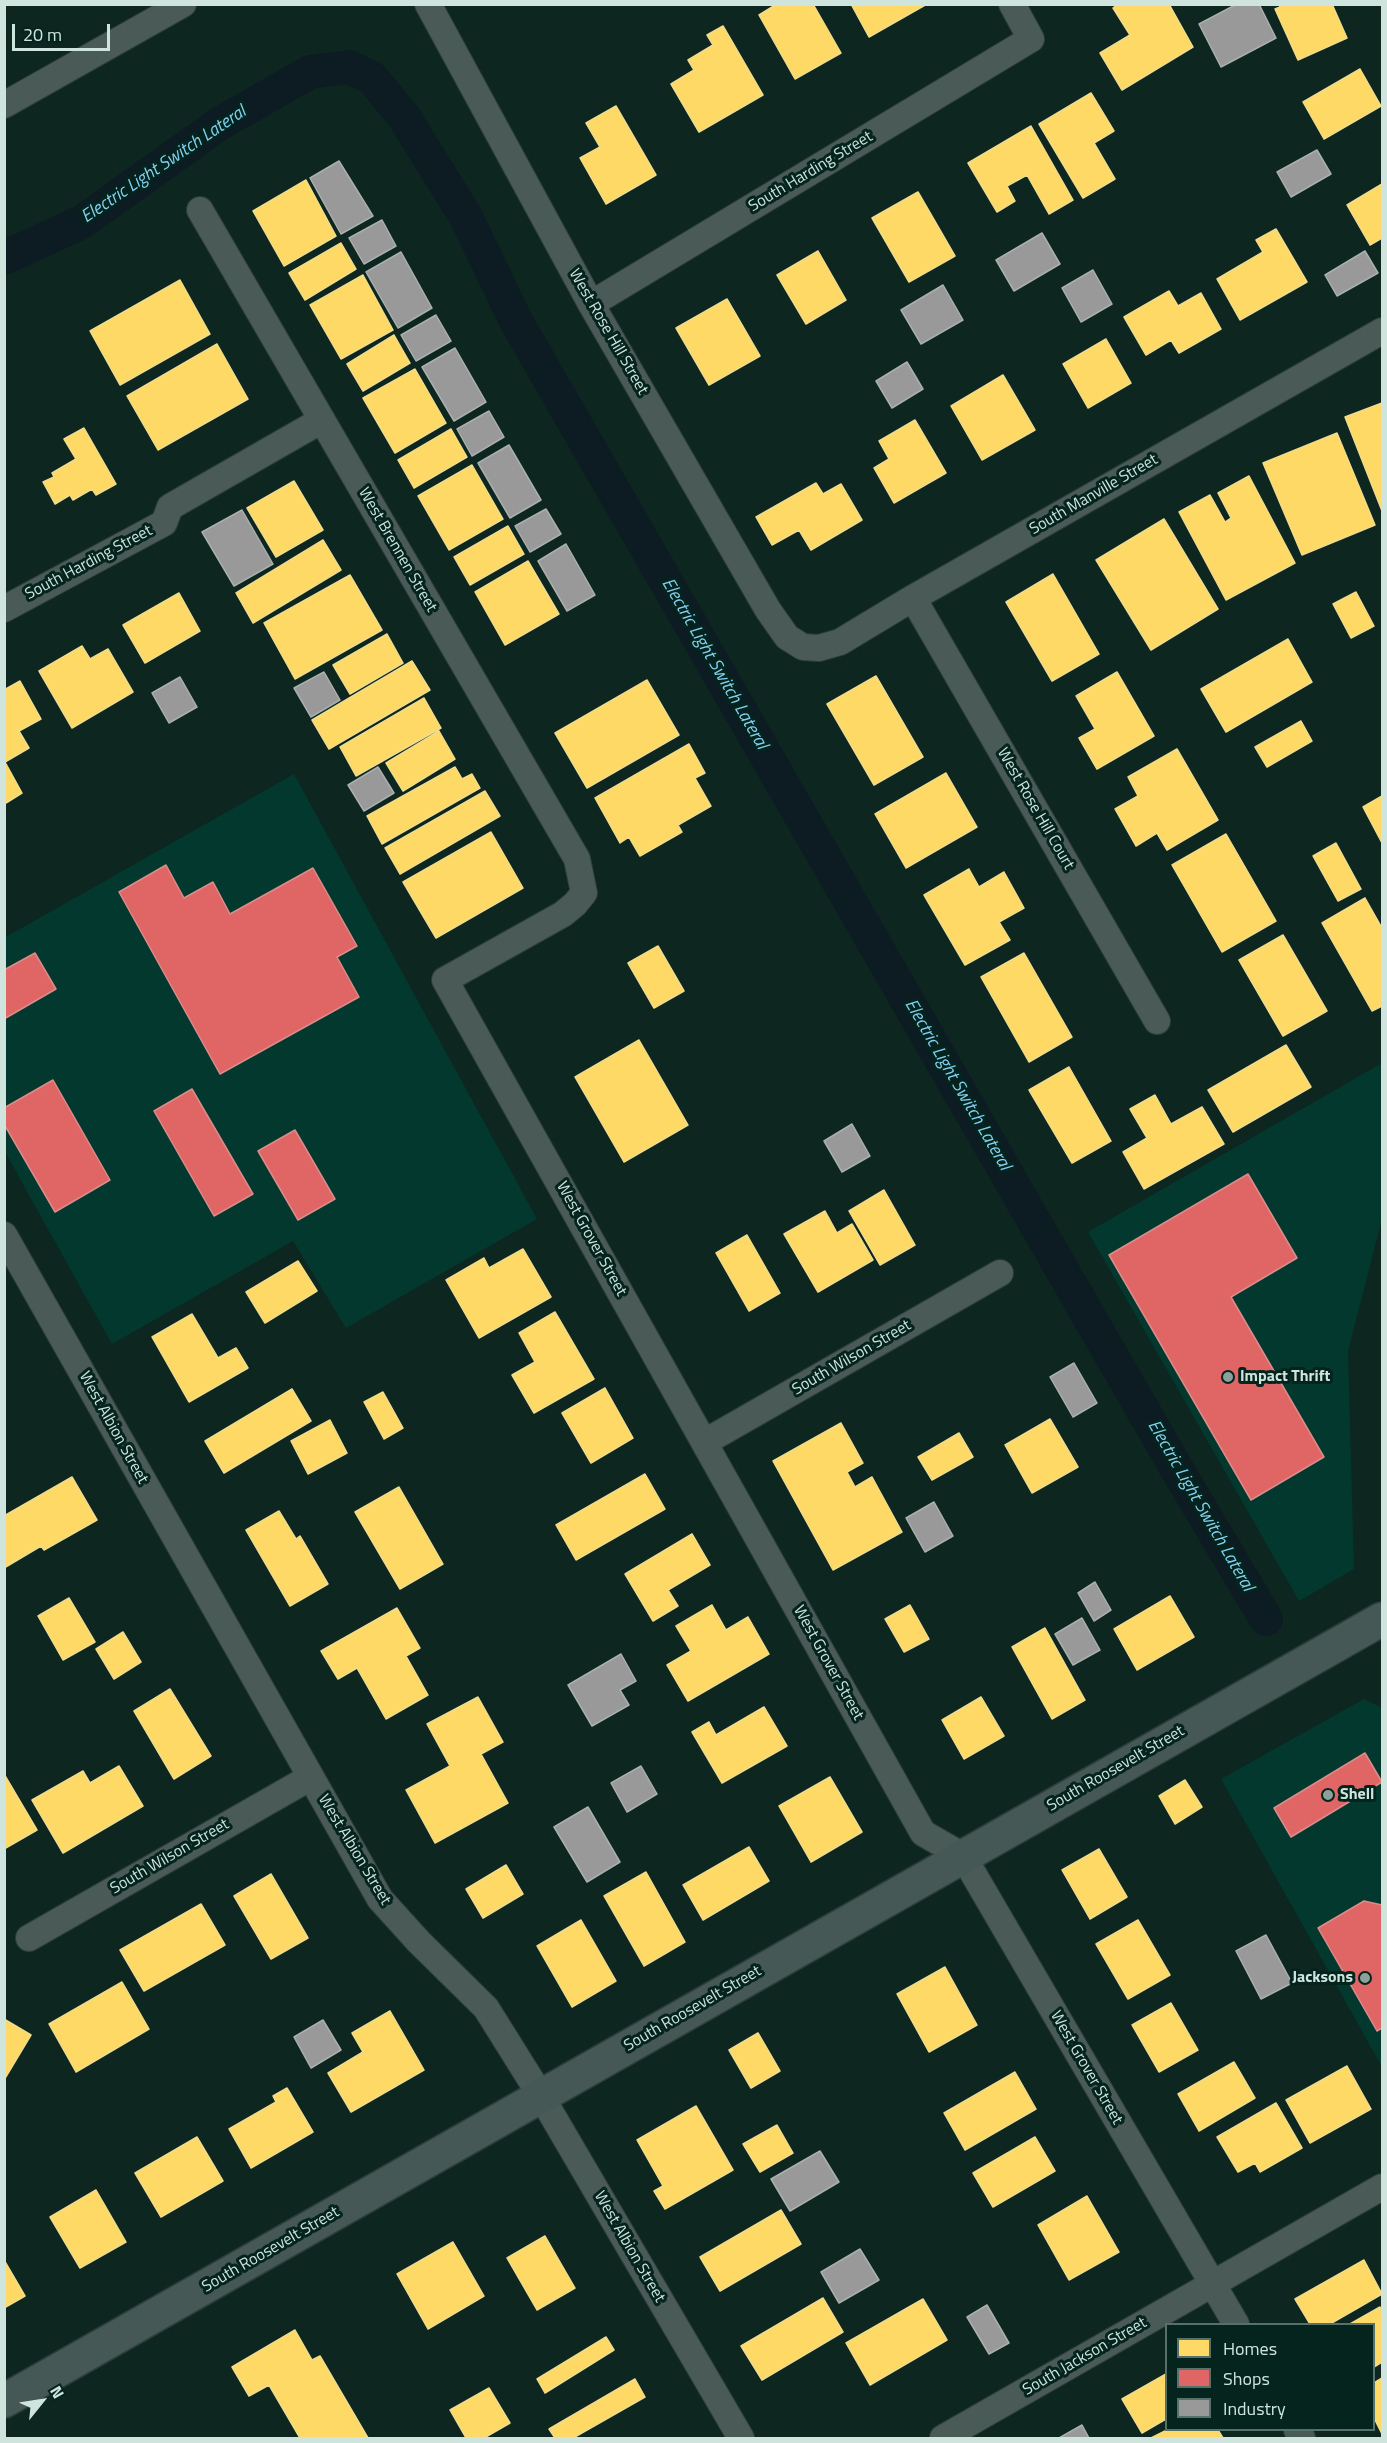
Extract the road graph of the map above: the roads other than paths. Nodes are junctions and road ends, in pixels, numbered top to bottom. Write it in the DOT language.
graph roads {
  1 [pos="183,4"];
  2 [pos="428,4"];
  3 [pos="1012,4"];
  4 [pos="4,105"];
  5 [pos="200,210"];
  6 [pos="591,304"];
  7 [pos="1383,331"];
  8 [pos="322,420"];
  9 [pos="913,598"];
  10 [pos="4,609"];
  11 [pos="803,647"];
  12 [pos="445,980"];
  13 [pos="1157,1021"];
  14 [pos="4,1235"];
  15 [pos="1000,1273"];
  16 [pos="705,1442"];
  17 [pos="1383,1619"];
  18 [pos="311,1777"];
  19 [pos="963,1856"];
  20 [pos="29,1938"];
  21 [pos="541,2096"];
  22 [pos="1383,2187"];
  23 [pos="1212,2284"];
  24 [pos="1235,2323"];
  25 [pos="4,2401"];
  26 [pos="741,2439"];
  27 [pos="944,2439"];
  1 -- 4 [label="street"];
  2 -- 6 [label="street, West Rose Hill Street"];
  3 -- 6 [label="street, South Harding Street"];
  5 -- 8 [label="street, West Brennen Street"];
  6 -- 11 [label="street, West Rose Hill Street"];
  7 -- 9 [label="street, South Manville Street"];
  8 -- 10 [label="street, South Harding Street"];
  8 -- 12 [label="street, West Brennen Street"];
  9 -- 11 [label="street, South Manville Street"];
  9 -- 13 [label="street, West Rose Hill Court"];
  12 -- 16 [label="street, West Grover Street"];
  14 -- 18 [label="street, West Albion Street"];
  15 -- 16 [label="street, South Wilson Street"];
  16 -- 19 [label="street, West Grover Street"];
  17 -- 19 [label="street, South Roosevelt Street"];
  18 -- 20 [label="street, South Wilson Street"];
  18 -- 21 [label="street, West Albion Street"];
  19 -- 21 [label="street, South Roosevelt Street"];
  19 -- 23 [label="street, West Grover Street"];
  21 -- 25 [label="street, South Roosevelt Street"];
  21 -- 26 [label="street, West Albion Street"];
  22 -- 23 [label="street, South Jackson Street"];
  23 -- 24 [label="street, West Grover Street"];
  23 -- 27 [label="street, South Jackson Street"];
}
